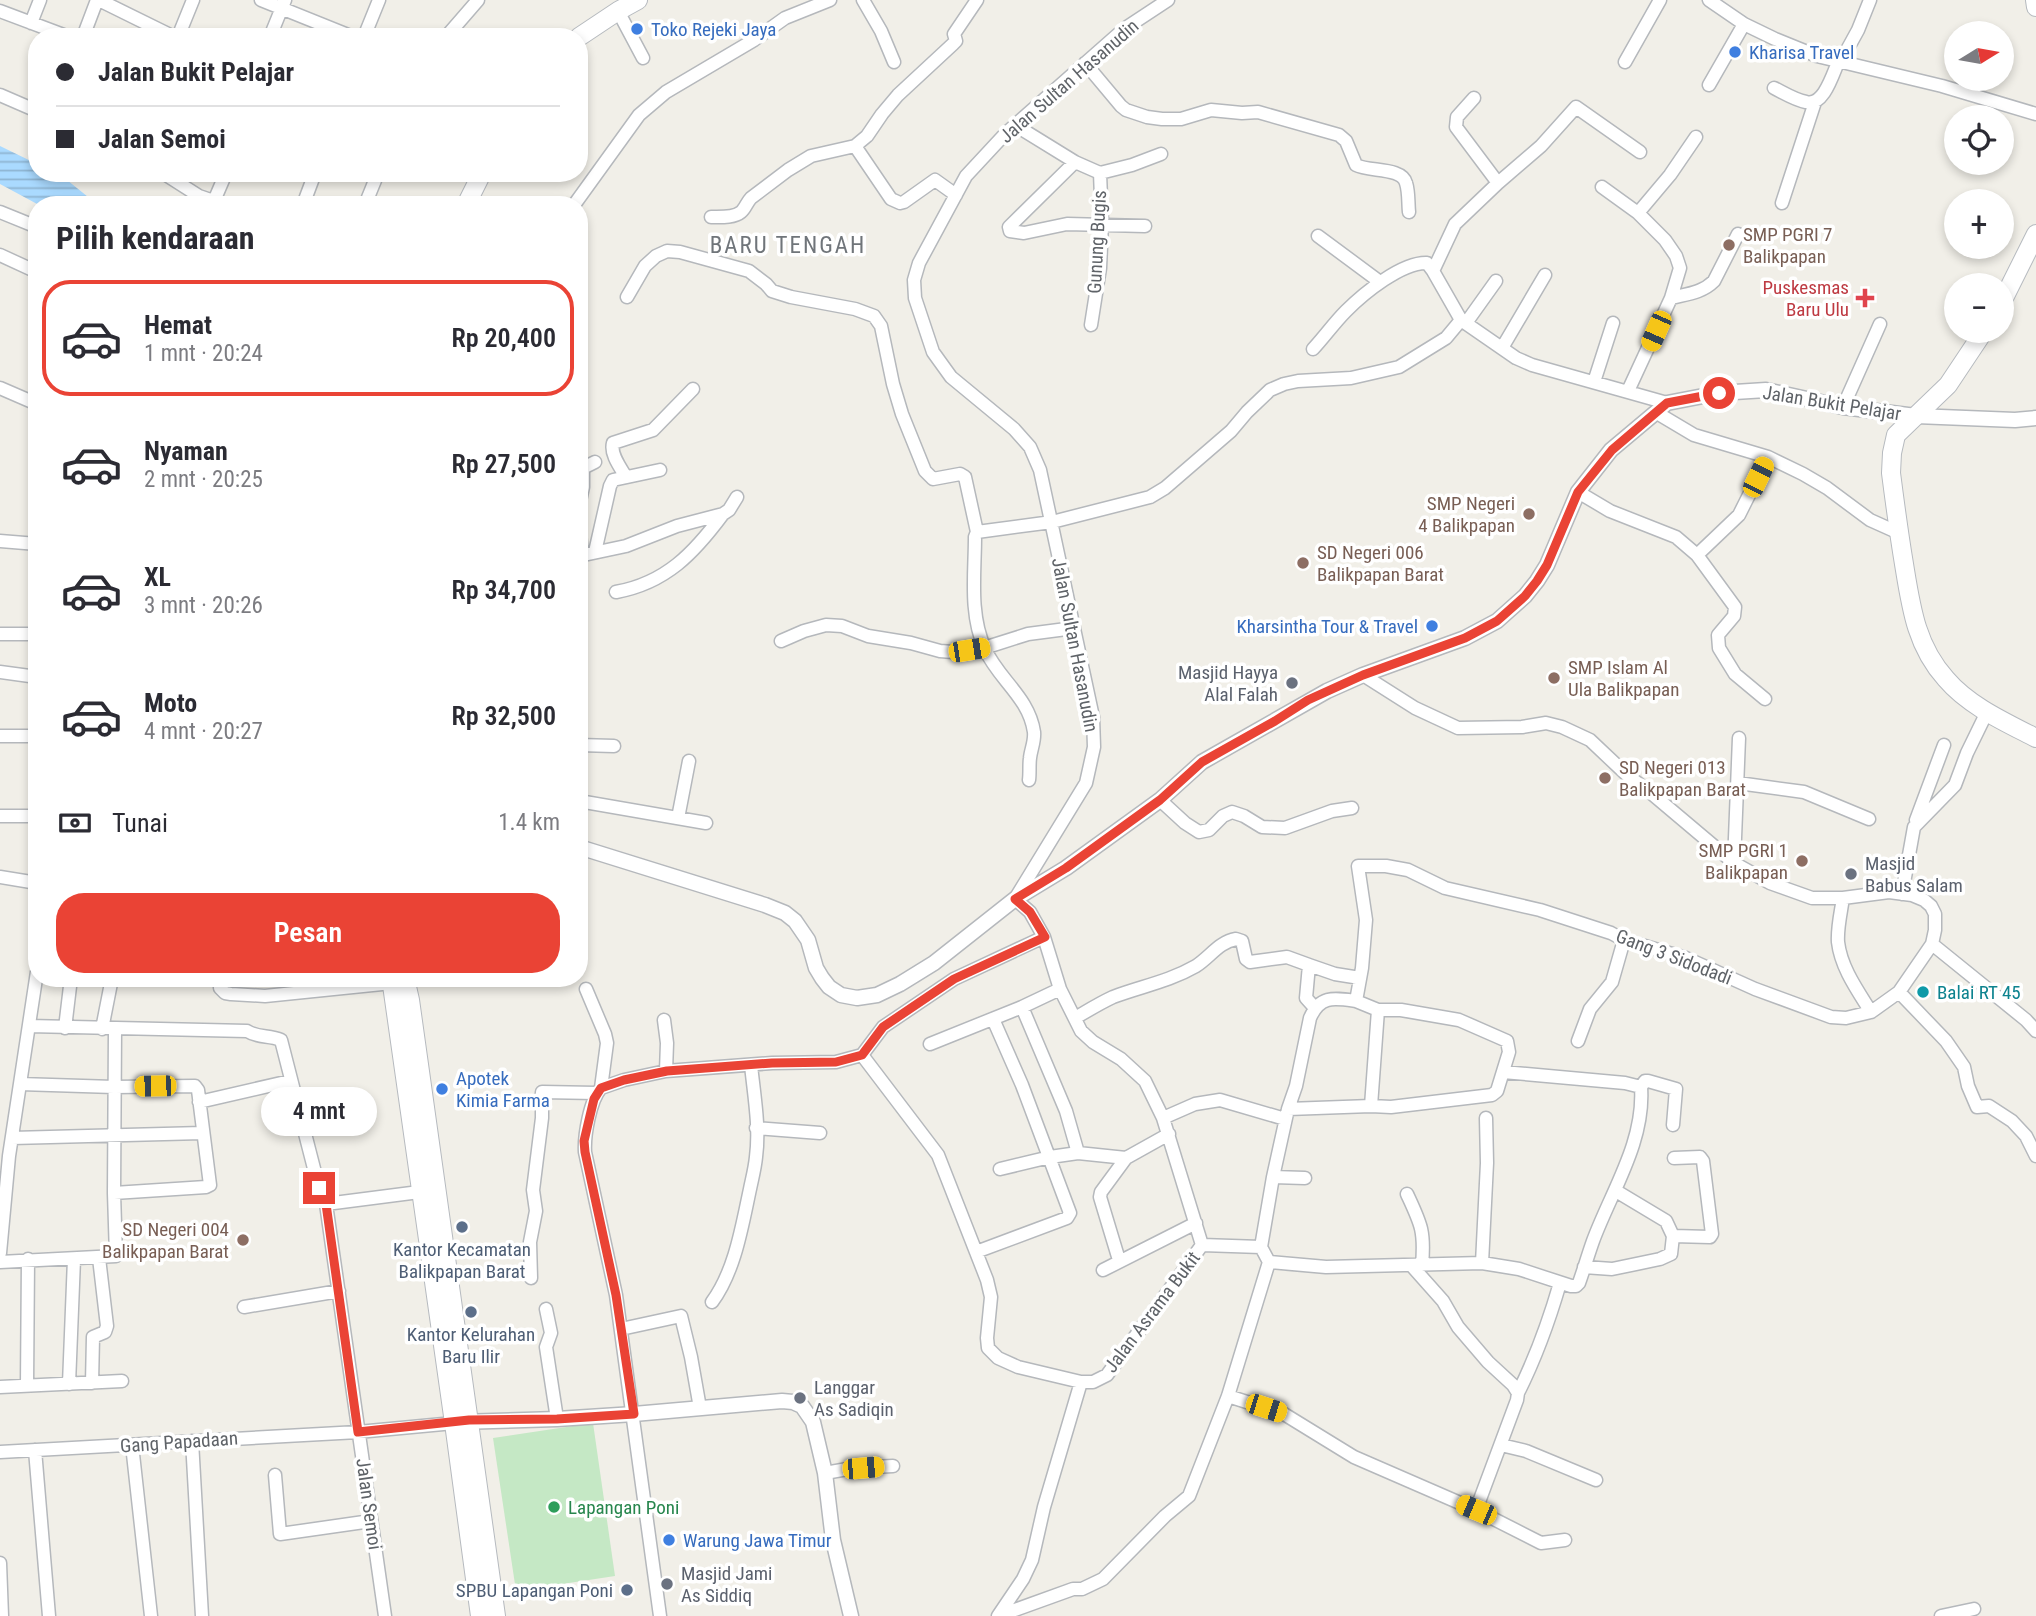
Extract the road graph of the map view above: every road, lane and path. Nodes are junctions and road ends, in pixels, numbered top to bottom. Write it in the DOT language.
graph roads {
  1 [pos="40,0"];
  2 [pos="98,0"];
  3 [pos="193,0"];
  4 [pos="261,0"];
  5 [pos="379,0"];
  6 [pos="476,0"];
  7 [pos="638,0"];
  8 [pos="830,0"];
  9 [pos="863,0"];
  10 [pos="977,0"];
  11 [pos="1168,0"];
  12 [pos="1660,0"];
  13 [pos="1709,0"];
  14 [pos="1870,0"];
  15 [pos="2035,0"];
  16 [pos="283,4"];
  17 [pos="2036,7"];
  18 [pos="0,11"];
  19 [pos="618,11"];
  20 [pos="31,23"];
  21 [pos="1744,24"];
  22 [pos="45,28"];
  23 [pos="87,28"];
  24 [pos="157,28"];
  25 [pos="180,28"];
  26 [pos="274,28"];
  27 [pos="334,28"];
  28 [pos="368,28"];
  29 [pos="453,28"];
  30 [pos="588,31"];
  31 [pos="643,58"];
  32 [pos="1840,61"];
  33 [pos="894,62"];
  34 [pos="1625,62"];
  35 [pos="1085,63"];
  36 [pos="1709,85"];
  37 [pos="1774,88"];
  38 [pos="0,95"];
  39 [pos="1474,98"];
  40 [pos="1815,102"];
  41 [pos="28,107"];
  42 [pos="2036,114"];
  43 [pos="1014,125"];
  44 [pos="1696,137"];
  45 [pos="855,146"];
  46 [pos="1640,152"];
  47 [pos="1161,154"];
  48 [pos="1074,162"];
  49 [pos="1100,173"];
  50 [pos="177,182"];
  51 [pos="1498,183"];
  52 [pos="1602,187"];
  53 [pos="956,195"];
  54 [pos="199,196"];
  55 [pos="580,196"];
  56 [pos="1782,203"];
  57 [pos="0,212"];
  58 [pos="1409,212"];
  59 [pos="1638,213"];
  60 [pos="711,218"];
  61 [pos="1102,223"];
  62 [pos="28,224"];
  63 [pos="1145,226"];
  64 [pos="1738,234"];
  65 [pos="2036,234"];
  66 [pos="1318,236"];
  67 [pos="0,255"];
  68 [pos="28,268"];
  69 [pos="1433,271"];
  70 [pos="1545,275"];
  71 [pos="2014,278"];
  72 [pos="1496,281"];
  73 [pos="1380,282"];
  74 [pos="627,297"];
  75 [pos="1671,298"];
  76 [pos="1464,322"];
  77 [pos="1613,323"];
  78 [pos="1880,324"];
  79 [pos="1091,325"];
  80 [pos="1976,343"];
  81 [pos="1502,348"];
  82 [pos="1314,349"];
  83 [pos="1594,382"];
  84 [pos="0,388"];
  85 [pos="692,389"];
  86 [pos="1628,391"];
  87 [pos="28,400"];
  88 [pos="1843,407"];
  89 [pos="1662,408"];
  90 [pos="1916,416"];
  91 [pos="2036,418"];
  92 [pos="1768,457"];
  93 [pos="595,462"];
  94 [pos="588,466"];
  95 [pos="660,470"];
  96 [pos="626,477"];
  97 [pos="1578,492"];
  98 [pos="737,497"];
  99 [pos="723,514"];
  100 [pos="1052,522"];
  101 [pos="977,533"];
  102 [pos="1899,533"];
  103 [pos="0,541"];
  104 [pos="28,543"];
  105 [pos="596,552"];
  106 [pos="588,554"];
  107 [pos="1697,555"];
  108 [pos="616,592"];
  109 [pos="1074,628"];
  110 [pos="0,634"];
  111 [pos="28,634"];
  112 [pos="781,641"];
  113 [pos="984,648"];
  114 [pos="0,672"];
  115 [pos="1363,675"];
  116 [pos="28,676"];
  117 [pos="1765,699"];
  118 [pos="1987,712"];
  119 [pos="0,736"];
  120 [pos="28,736"];
  121 [pos="1739,738"];
  122 [pos="2036,738"];
  123 [pos="588,745"];
  124 [pos="1944,745"];
  125 [pos="614,746"];
  126 [pos="689,761"];
  127 [pos="1029,780"];
  128 [pos="1738,783"];
  129 [pos="1160,800"];
  130 [pos="588,803"];
  131 [pos="1352,808"];
  132 [pos="0,816"];
  133 [pos="28,816"];
  134 [pos="678,818"];
  135 [pos="1870,819"];
  136 [pos="706,823"];
  137 [pos="1914,827"];
  138 [pos="588,850"];
  139 [pos="1734,863"];
  140 [pos="0,877"];
  141 [pos="28,882"];
  142 [pos="1902,894"];
  143 [pos="1843,898"];
  144 [pos="1015,899"];
  145 [pos="1045,937"];
  146 [pos="1624,940"];
  147 [pos="1932,944"];
  148 [pos="1309,965"];
  149 [pos="1360,978"];
  150 [pos="35,987"];
  151 [pos="70,987"];
  152 [pos="111,987"];
  153 [pos="220,987"];
  154 [pos="339,987"];
  155 [pos="401,987"];
  156 [pos="586,989"];
  157 [pos="1060,989"];
  158 [pos="1899,992"];
  159 [pos="1356,1002"];
  160 [pos="1022,1007"];
  161 [pos="1314,1008"];
  162 [pos="1378,1010"];
  163 [pos="1871,1012"];
  164 [pos="1075,1018"];
  165 [pos="993,1019"];
  166 [pos="664,1020"];
  167 [pos="29,1026"];
  168 [pos="65,1028"];
  169 [pos="109,1029"];
  170 [pos="2036,1031"];
  171 [pos="1578,1041"];
  172 [pos="930,1044"];
  173 [pos="862,1055"];
  174 [pos="751,1065"];
  175 [pos="667,1071"];
  176 [pos="1503,1072"];
  177 [pos="290,1081"];
  178 [pos="20,1084"];
  179 [pos="114,1087"];
  180 [pos="1641,1087"];
  181 [pos="598,1090"];
  182 [pos="199,1102"];
  183 [pos="1371,1106"];
  184 [pos="1287,1114"];
  185 [pos="1163,1118"];
  186 [pos="1486,1118"];
  187 [pos="1673,1125"];
  188 [pos="756,1128"];
  189 [pos="202,1133"];
  190 [pos="820,1133"];
  191 [pos="1168,1134"];
  192 [pos="114,1135"];
  193 [pos="12,1138"];
  194 [pos="1078,1153"];
  195 [pos="2036,1156"];
  196 [pos="1050,1157"];
  197 [pos="1126,1158"];
  198 [pos="1674,1158"];
  199 [pos="1000,1169"];
  200 [pos="1273,1177"];
  201 [pos="1305,1178"];
  202 [pos="429,1191"];
  203 [pos="1616,1191"];
  204 [pos="114,1194"];
  205 [pos="1407,1194"];
  206 [pos="326,1204"];
  207 [pos="1196,1223"];
  208 [pos="1673,1236"];
  209 [pos="1202,1245"];
  210 [pos="1261,1247"];
  211 [pos="976,1252"];
  212 [pos="0,1253"];
  213 [pos="99,1258"];
  214 [pos="29,1259"];
  215 [pos="74,1259"];
  216 [pos="1119,1260"];
  217 [pos="0,1262"];
  218 [pos="1269,1262"];
  219 [pos="1482,1263"];
  220 [pos="1416,1265"];
  221 [pos="1584,1267"];
  222 [pos="1103,1270"];
  223 [pos="531,1278"];
  224 [pos="1560,1283"];
  225 [pos="339,1291"];
  226 [pos="712,1302"];
  227 [pos="244,1307"];
  228 [pos="546,1309"];
  229 [pos="621,1329"];
  230 [pos="121,1381"];
  231 [pos="1081,1382"];
  232 [pos="92,1383"];
  233 [pos="69,1384"];
  234 [pos="27,1386"];
  235 [pos="0,1387"];
  236 [pos="1518,1393"];
  237 [pos="1228,1396"];
  238 [pos="700,1408"];
  239 [pos="634,1414"];
  240 [pos="557,1419"];
  241 [pos="462,1421"];
  242 [pos="358,1432"];
  243 [pos="192,1441"];
  244 [pos="132,1445"];
  245 [pos="1501,1445"];
  246 [pos="35,1450"];
  247 [pos="0,1452"];
  248 [pos="893,1466"];
  249 [pos="825,1473"];
  250 [pos="275,1475"];
  251 [pos="1596,1480"];
  252 [pos="1476,1510"];
  253 [pos="371,1521"];
  254 [pos="1565,1540"];
  255 [pos="0,1563"];
  256 [pos="1974,1609"];
  257 [pos="2,1616"];
  258 [pos="49,1616"];
  259 [pos="151,1616"];
  260 [pos="202,1616"];
  261 [pos="385,1616"];
  262 [pos="480,1616"];
  263 [pos="496,1616"];
  264 [pos="660,1616"];
  265 [pos="851,1616"];
  266 [pos="998,1616"];
  267 [pos="1941,1616"];
  1 -- 20 [label="street"];
  2 -- 23 [label="street"];
  2 -- 24 [label="street"];
  3 -- 25 [label="street"];
  4 -- 16 [label="street"];
  5 -- 28 [label="street"];
  6 -- 29 [label="street"];
  7 -- 19 [label="main road"];
  8 -- 55 [label="street"];
  9 -- 33 [label="street"];
  10 -- 45 [label="street"];
  11 -- 35 [label="street, Jalan Sultan Hasanudin"];
  12 -- 34 [label="street"];
  13 -- 21 [label="street"];
  14 -- 32 [label="street"];
  15 -- 17 [label="main road"];
  16 -- 26 [label="street"];
  16 -- 27 [label="street"];
  18 -- 20 [label="street"];
  19 -- 30 [label="main road"];
  19 -- 31 [label="street"];
  20 -- 22 [label="street"];
  21 -- 32 [label="street"];
  21 -- 36 [label="street"];
  32 -- 40 [label="street"];
  32 -- 42 [label="street"];
  35 -- 43 [label="street, Jalan Sultan Hasanudin"];
  35 -- 58 [label="street"];
  37 -- 40 [label="street"];
  38 -- 41 [label="street"];
  39 -- 51 [label="street"];
  40 -- 56 [label="street"];
  43 -- 48 [label="street, Gunung Bugis"];
  43 -- 53 [label="street, Jalan Sultan Hasanudin"];
  44 -- 59 [label="street"];
  45 -- 53 [label="street"];
  45 -- 60 [label="street"];
  46 -- 51 [label="street"];
  47 -- 49 [label="street"];
  48 -- 49 [label="street, Gunung Bugis"];
  48 -- 61 [label="street"];
  49 -- 61 [label="street, Gunung Bugis"];
  50 -- 54 [label="street"];
  51 -- 69 [label="street"];
  52 -- 59 [label="street"];
  53 -- 100 [label="street, Jalan Sultan Hasanudin"];
  57 -- 62 [label="street"];
  59 -- 75 [label="street"];
  61 -- 63 [label="street"];
  61 -- 79 [label="street, Gunung Bugis"];
  64 -- 75 [label="street"];
  65 -- 71 [label="main road"];
  66 -- 73 [label="street"];
  67 -- 68 [label="street"];
  69 -- 73 [label="street"];
  69 -- 76 [label="street"];
  70 -- 81 [label="street"];
  72 -- 76 [label="street"];
  73 -- 82 [label="street"];
  74 -- 101 [label="street"];
  75 -- 86 [label="street"];
  76 -- 81 [label="street"];
  76 -- 100 [label="street"];
  77 -- 83 [label="street"];
  78 -- 88 [label="street"];
  80 -- 90 [label="main road"];
  81 -- 83 [label="street"];
  83 -- 86 [label="street"];
  84 -- 87 [label="street"];
  85 -- 96 [label="street"];
  86 -- 89 [label="street"];
  88 -- 89 [label="street, Jalan Bukit Pelajar"];
  88 -- 90 [label="street, Jalan Bukit Pelajar"];
  89 -- 92 [label="street"];
  89 -- 97 [label="street, Jalan Bukit Pelajar"];
  90 -- 91 [label="street, Jalan Bukit Pelajar"];
  90 -- 102 [label="main road"];
  92 -- 102 [label="street"];
  92 -- 107 [label="street"];
  93 -- 94 [label="street"];
  95 -- 96 [label="street"];
  96 -- 105 [label="street"];
  97 -- 107 [label="street"];
  97 -- 115 [label="street, Jalan Bukit Pelajar"];
  98 -- 99 [label="street"];
  99 -- 105 [label="street"];
  99 -- 108 [label="street"];
  100 -- 101 [label="street"];
  100 -- 109 [label="street, Jalan Sultan Hasanudin"];
  101 -- 113 [label="street"];
  102 -- 118 [label="main road"];
  103 -- 104 [label="street"];
  105 -- 106 [label="street"];
  107 -- 117 [label="street"];
  109 -- 113 [label="street"];
  109 -- 144 [label="street, Jalan Sultan Hasanudin"];
  110 -- 111 [label="street"];
  112 -- 113 [label="street"];
  113 -- 127 [label="street"];
  114 -- 116 [label="street"];
  115 -- 129 [label="street, Jalan Bukit Pelajar"];
  115 -- 139 [label="street"];
  118 -- 122 [label="main road"];
  118 -- 137 [label="street"];
  119 -- 120 [label="street"];
  121 -- 128 [label="street"];
  123 -- 125 [label="street"];
  124 -- 137 [label="street"];
  126 -- 134 [label="street"];
  128 -- 135 [label="street"];
  128 -- 139 [label="street"];
  129 -- 131 [label="street"];
  129 -- 144 [label="street, Jalan Bukit Pelajar"];
  130 -- 134 [label="street"];
  132 -- 133 [label="street"];
  134 -- 136 [label="street"];
  137 -- 142 [label="street"];
  138 -- 144 [label="street, Jalan Sultan Hasanudin"];
  139 -- 143 [label="street"];
  140 -- 141 [label="street"];
  142 -- 143 [label="street"];
  142 -- 147 [label="street, Gang 3 Sidodadi"];
  143 -- 163 [label="street"];
  144 -- 145 [label="street, Jalan Asrama Bukit"];
  145 -- 157 [label="street, Jalan Asrama Bukit"];
  145 -- 173 [label="street"];
  146 -- 149 [label="street, Gang 3 Sidodadi"];
  146 -- 163 [label="street, Gang 3 Sidodadi"];
  146 -- 171 [label="street"];
  147 -- 158 [label="street, Gang 3 Sidodadi"];
  147 -- 170 [label="street"];
  148 -- 149 [label="street"];
  148 -- 161 [label="street"];
  148 -- 164 [label="street"];
  149 -- 159 [label="street"];
  150 -- 167 [label="street"];
  151 -- 168 [label="street"];
  152 -- 169 [label="street"];
  153 -- 154 [label="street"];
  155 -- 202 [label="main road"];
  156 -- 181 [label="street"];
  157 -- 160 [label="street"];
  157 -- 164 [label="street, Jalan Asrama Bukit"];
  158 -- 163 [label="street, Gang 3 Sidodadi"];
  158 -- 195 [label="street"];
  159 -- 161 [label="street"];
  159 -- 162 [label="street"];
  160 -- 165 [label="street"];
  160 -- 194 [label="street"];
  161 -- 184 [label="street"];
  162 -- 176 [label="street"];
  162 -- 183 [label="street"];
  164 -- 185 [label="street, Jalan Asrama Bukit"];
  165 -- 172 [label="street"];
  165 -- 196 [label="street"];
  166 -- 175 [label="street"];
  167 -- 168 [label="street"];
  167 -- 178 [label="street"];
  168 -- 169 [label="street"];
  169 -- 177 [label="street, Jalan Semoi"];
  169 -- 179 [label="street"];
  173 -- 174 [label="street"];
  173 -- 211 [label="street, Jalan Asrama Bukit"];
  174 -- 175 [label="street"];
  174 -- 188 [label="street"];
  175 -- 181 [label="street"];
  176 -- 180 [label="street"];
  176 -- 183 [label="street"];
  177 -- 182 [label="street"];
  177 -- 206 [label="street, Jalan Semoi"];
  178 -- 179 [label="street"];
  178 -- 193 [label="street"];
  179 -- 182 [label="street"];
  179 -- 192 [label="street"];
  180 -- 187 [label="street"];
  180 -- 203 [label="street"];
  181 -- 223 [label="street"];
  181 -- 229 [label="street"];
  182 -- 189 [label="street"];
  183 -- 184 [label="street"];
  184 -- 185 [label="street"];
  184 -- 200 [label="street"];
  185 -- 191 [label="street, Jalan Asrama Bukit"];
  186 -- 219 [label="street"];
  188 -- 190 [label="street"];
  188 -- 226 [label="street"];
  189 -- 192 [label="street"];
  189 -- 204 [label="street"];
  191 -- 197 [label="street"];
  191 -- 207 [label="street, Jalan Asrama Bukit"];
  192 -- 193 [label="street"];
  192 -- 204 [label="street"];
  193 -- 212 [label="street"];
  194 -- 196 [label="street"];
  194 -- 197 [label="street"];
  196 -- 199 [label="street"];
  196 -- 211 [label="street"];
  197 -- 216 [label="street"];
  198 -- 208 [label="street"];
  200 -- 201 [label="street"];
  200 -- 210 [label="street"];
  202 -- 206 [label="street"];
  202 -- 241 [label="main road"];
  203 -- 208 [label="street"];
  203 -- 221 [label="street"];
  204 -- 213 [label="street"];
  205 -- 220 [label="street"];
  206 -- 225 [label="street, Jalan Semoi"];
  207 -- 209 [label="street, Jalan Asrama Bukit"];
  207 -- 216 [label="street"];
  208 -- 221 [label="street"];
  209 -- 210 [label="street"];
  209 -- 231 [label="street, Jalan Asrama Bukit"];
  210 -- 218 [label="street"];
  211 -- 231 [label="street, Jalan Asrama Bukit"];
  213 -- 215 [label="street"];
  213 -- 232 [label="street"];
  214 -- 215 [label="street"];
  214 -- 217 [label="street"];
  214 -- 234 [label="street"];
  215 -- 233 [label="street"];
  216 -- 222 [label="street"];
  218 -- 220 [label="street"];
  218 -- 237 [label="street"];
  219 -- 220 [label="street"];
  219 -- 224 [label="street"];
  220 -- 236 [label="street"];
  221 -- 224 [label="street"];
  224 -- 236 [label="street"];
  225 -- 227 [label="street"];
  225 -- 242 [label="street, Jalan Semoi"];
  228 -- 240 [label="street"];
  229 -- 238 [label="street"];
  229 -- 239 [label="street"];
  230 -- 232 [label="street"];
  231 -- 266 [label="street, Jalan Asrama Bukit"];
  232 -- 233 [label="street"];
  233 -- 234 [label="street"];
  234 -- 235 [label="street"];
  236 -- 245 [label="street"];
  237 -- 252 [label="street"];
  237 -- 266 [label="street"];
  238 -- 239 [label="street"];
  238 -- 249 [label="street"];
  239 -- 240 [label="street"];
  239 -- 264 [label="street"];
  240 -- 241 [label="street"];
  241 -- 242 [label="street, Gang Papadaan"];
  241 -- 262 [label="main road"];
  241 -- 263 [label="main road"];
  242 -- 243 [label="street, Gang Papadaan"];
  242 -- 253 [label="street, Jalan Semoi"];
  243 -- 244 [label="street, Gang Papadaan"];
  243 -- 260 [label="street"];
  244 -- 246 [label="street, Gang Papadaan"];
  244 -- 259 [label="street"];
  245 -- 251 [label="street"];
  245 -- 252 [label="street"];
  246 -- 247 [label="street, Gang Papadaan"];
  246 -- 258 [label="street"];
  248 -- 249 [label="street"];
  249 -- 265 [label="street"];
  250 -- 253 [label="street"];
  252 -- 254 [label="street"];
  253 -- 261 [label="street, Jalan Semoi"];
  255 -- 257 [label="street"];
  256 -- 267 [label="street"];
}
